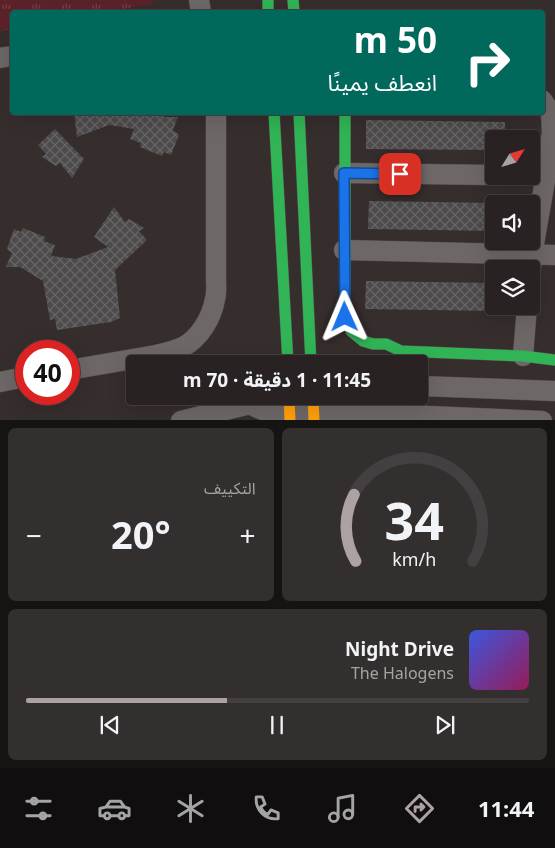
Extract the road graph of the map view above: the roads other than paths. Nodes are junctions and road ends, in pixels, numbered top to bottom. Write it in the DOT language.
graph roads {
  1 [pos="545,104"];
  2 [pos="216,115"];
  3 [pos="274,115"];
  4 [pos="299,115"];
  5 [pos="345,115"];
  6 [pos="540,172"];
  7 [pos="344,173"];
  8 [pos="485,175"];
  9 [pos="538,185"];
  10 [pos="344,250"];
  11 [pos="555,255"];
  12 [pos="500,260"];
  13 [pos="531,260"];
  14 [pos="538,260"];
  15 [pos="526,315"];
  16 [pos="288,355"];
  17 [pos="311,355"];
  18 [pos="523,356"];
  19 [pos="555,360"];
  20 [pos="80,368"];
  21 [pos="15,380"];
  22 [pos="0,382"];
  23 [pos="428,386"];
  24 [pos="555,391"];
  25 [pos="236,405"];
  26 [pos="256,405"];
  27 [pos="290,409"];
  28 [pos="313,409"];
  29 [pos="181,420"];
  30 [pos="542,420"];
  1 -- 6 [label="street"];
  2 -- 20 [label="street"];
  3 -- 16 [label="main road"];
  4 -- 17 [label="main road"];
  5 -- 7 [label="main road"];
  7 -- 8 [label="street"];
  7 -- 10 [label="main road"];
  9 -- 13 [label="street"];
  10 -- 12 [label="street"];
  10 -- 18 [label="main road"];
  11 -- 14 [label="street"];
  15 -- 18 [label="street"];
  18 -- 19 [label="main road"];
  21 -- 22 [label="street"];
  23 -- 24 [label="street"];
  25 -- 29 [label="street"];
  26 -- 27 [label="street"];
  27 -- 28 [label="street"];
  28 -- 30 [label="street"];
}
